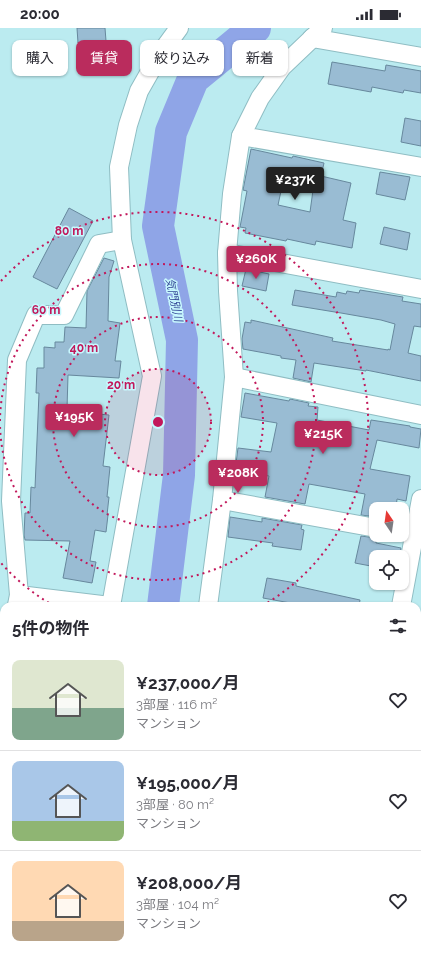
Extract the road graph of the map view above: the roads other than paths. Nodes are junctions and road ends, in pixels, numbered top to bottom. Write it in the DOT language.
graph roads {
  1 [pos="179,28"];
  2 [pos="317,33"];
  3 [pos="421,56"];
  4 [pos="241,136"];
  5 [pos="421,167"];
  6 [pos="122,240"];
  7 [pos="228,253"];
  8 [pos="421,289"];
  9 [pos="234,377"];
  10 [pos="421,415"];
  11 [pos="421,499"];
  12 [pos="222,500"];
  13 [pos="369,527"];
  14 [pos="413,535"];
  15 [pos="18,600"];
  16 [pos="49,602"];
  17 [pos="111,602"];
  18 [pos="209,602"];
  19 [pos="402,602"];
  1 -- 6 [label="street"];
  2 -- 3 [label="street"];
  2 -- 4 [label="street"];
  4 -- 5 [label="street"];
  4 -- 7 [label="street"];
  6 -- 15 [label="street"];
  6 -- 17 [label="street"];
  7 -- 8 [label="street"];
  7 -- 9 [label="street"];
  9 -- 10 [label="street"];
  9 -- 12 [label="street"];
  11 -- 14 [label="street"];
  12 -- 13 [label="street"];
  12 -- 18 [label="street"];
  14 -- 19 [label="street"];
  15 -- 16 [label="street"];
}
